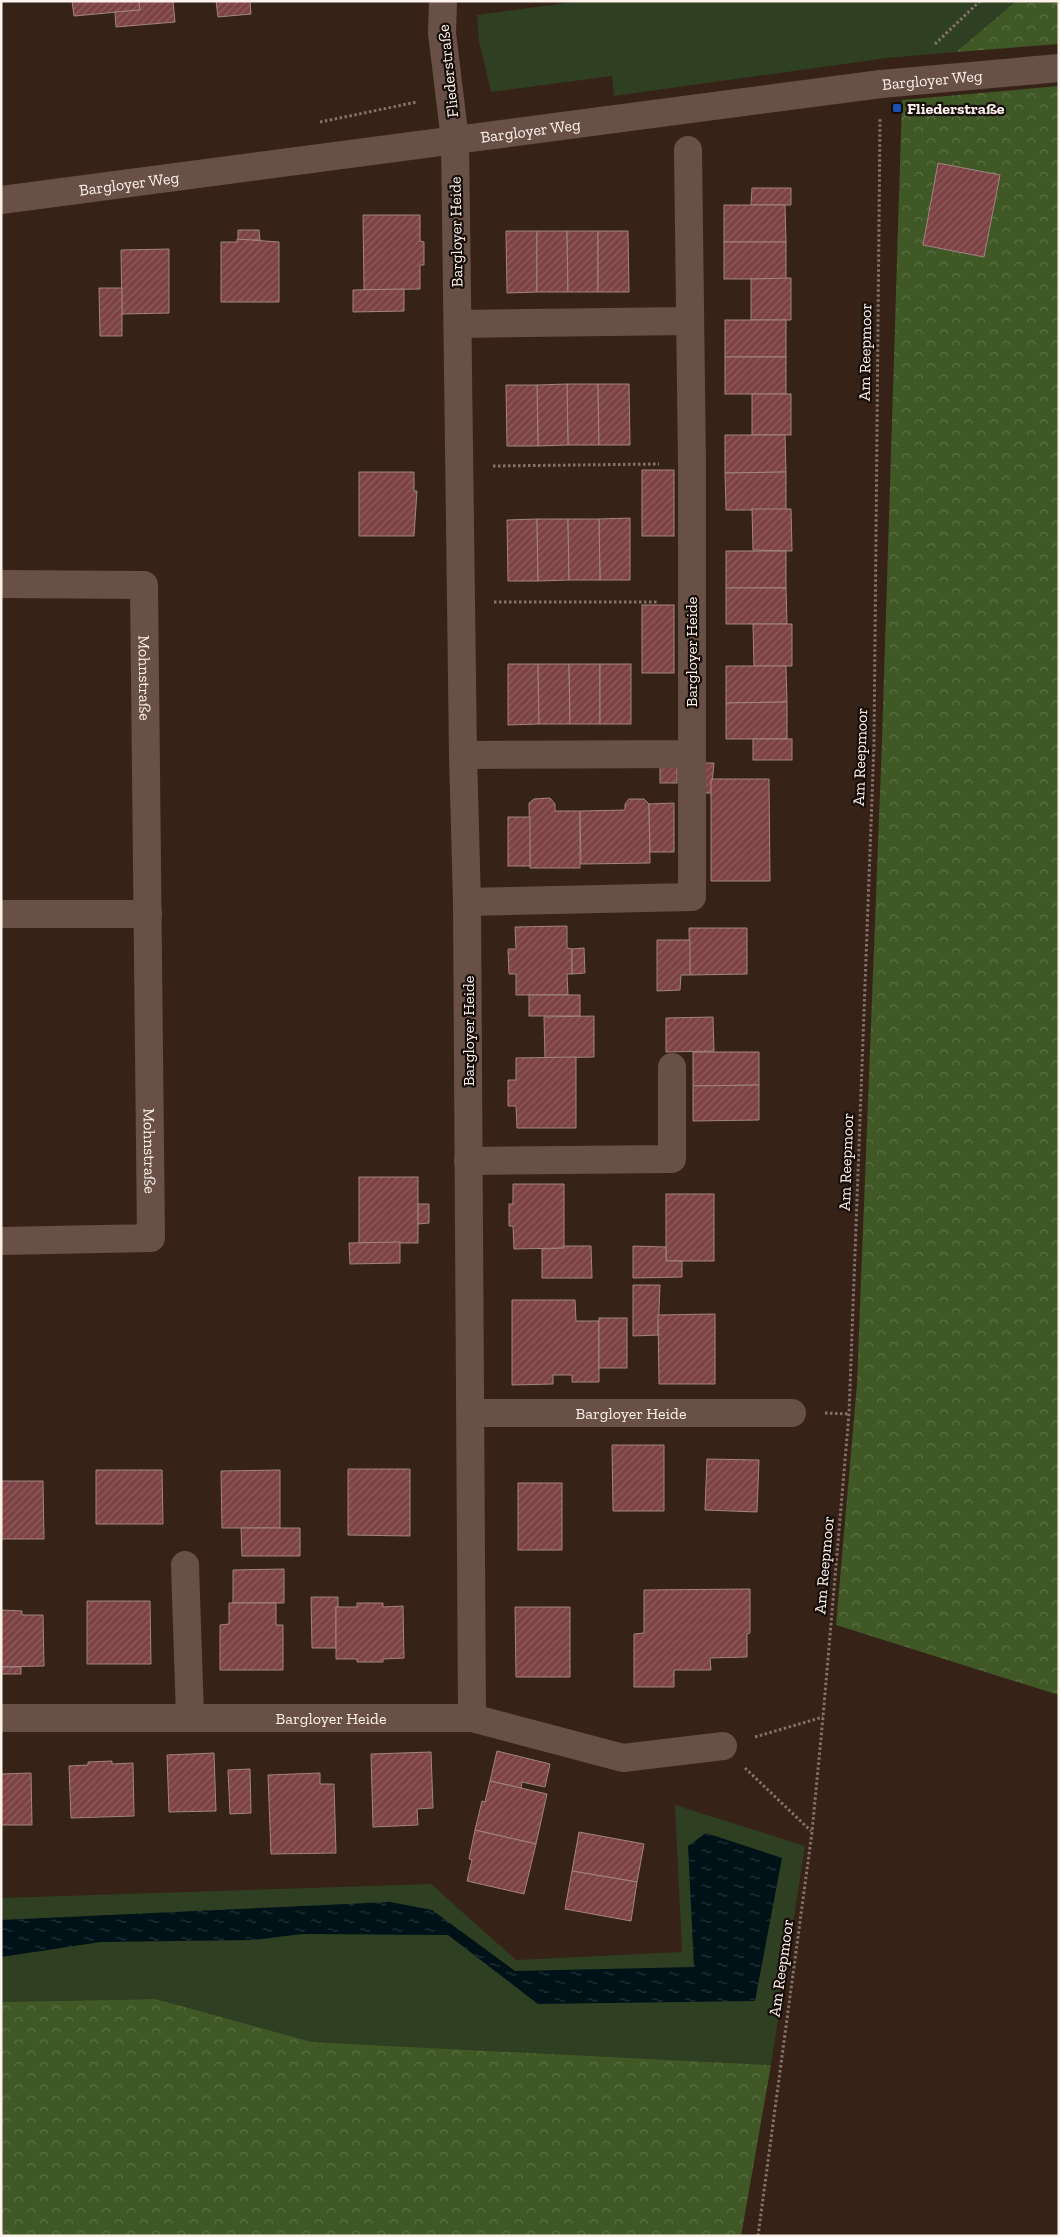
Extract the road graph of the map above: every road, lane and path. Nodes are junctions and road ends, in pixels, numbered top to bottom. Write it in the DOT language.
graph roads {
  1 [pos="443,1"];
  2 [pos="1059,68"];
  3 [pos="881,84"];
  4 [pos="449,95"];
  5 [pos="313,122"];
  6 [pos="455,140"];
  7 [pos="688,150"];
  8 [pos="1,200"];
  9 [pos="689,321"];
  10 [pos="458,324"];
  11 [pos="692,464"];
  12 [pos="460,466"];
  13 [pos="1,584"];
  14 [pos="461,602"];
  15 [pos="691,602"];
  16 [pos="692,754"];
  17 [pos="462,755"];
  18 [pos="467,902"];
  19 [pos="1,914"];
  20 [pos="148,914"];
  21 [pos="672,1066"];
  22 [pos="468,1161"];
  23 [pos="1,1241"];
  24 [pos="471,1413"];
  25 [pos="792,1413"];
  26 [pos="185,1565"];
  27 [pos="190,1717"];
  28 [pos="824,1717"];
  29 [pos="1,1718"];
  30 [pos="472,1718"];
  31 [pos="723,1746"];
  32 [pos="812,1832"];
  33 [pos="758,2236"];
  1 -- 4 [label="street, Fliederstraße"];
  2 -- 3 [label="street, Bargloyer Weg"];
  3 -- 6 [label="street, Bargloyer Weg"];
  3 -- 28 [label="path, Am Reepmoor"];
  4 -- 5 [label="path"];
  4 -- 6 [label="street, Fliederstraße"];
  6 -- 8 [label="street, Bargloyer Weg"];
  6 -- 10 [label="street, Bargloyer Heide"];
  7 -- 9 [label="street, Bargloyer Heide"];
  9 -- 10 [label="street"];
  9 -- 11 [label="street, Bargloyer Heide"];
  10 -- 12 [label="street, Bargloyer Heide"];
  11 -- 12 [label="path"];
  11 -- 15 [label="street, Bargloyer Heide"];
  12 -- 14 [label="street, Bargloyer Heide"];
  13 -- 20 [label="street, Mohnstraße"];
  14 -- 15 [label="path"];
  14 -- 17 [label="street, Bargloyer Heide"];
  15 -- 16 [label="street, Bargloyer Heide"];
  16 -- 17 [label="street"];
  16 -- 18 [label="street, Bargloyer Heide"];
  17 -- 18 [label="street, Bargloyer Heide"];
  18 -- 22 [label="street, Bargloyer Heide"];
  19 -- 20 [label="street"];
  20 -- 23 [label="street, Mohnstraße"];
  21 -- 22 [label="street"];
  22 -- 24 [label="street, Bargloyer Heide"];
  24 -- 25 [label="street, Bargloyer Heide"];
  24 -- 30 [label="street, Bargloyer Heide"];
  26 -- 27 [label="street"];
  27 -- 29 [label="street, Bargloyer Heide"];
  27 -- 30 [label="street, Bargloyer Heide"];
  28 -- 31 [label="path"];
  28 -- 32 [label="path, Am Reepmoor"];
  30 -- 31 [label="street, Bargloyer Heide"];
  31 -- 32 [label="path"];
  32 -- 33 [label="path, Am Reepmoor"];
}
